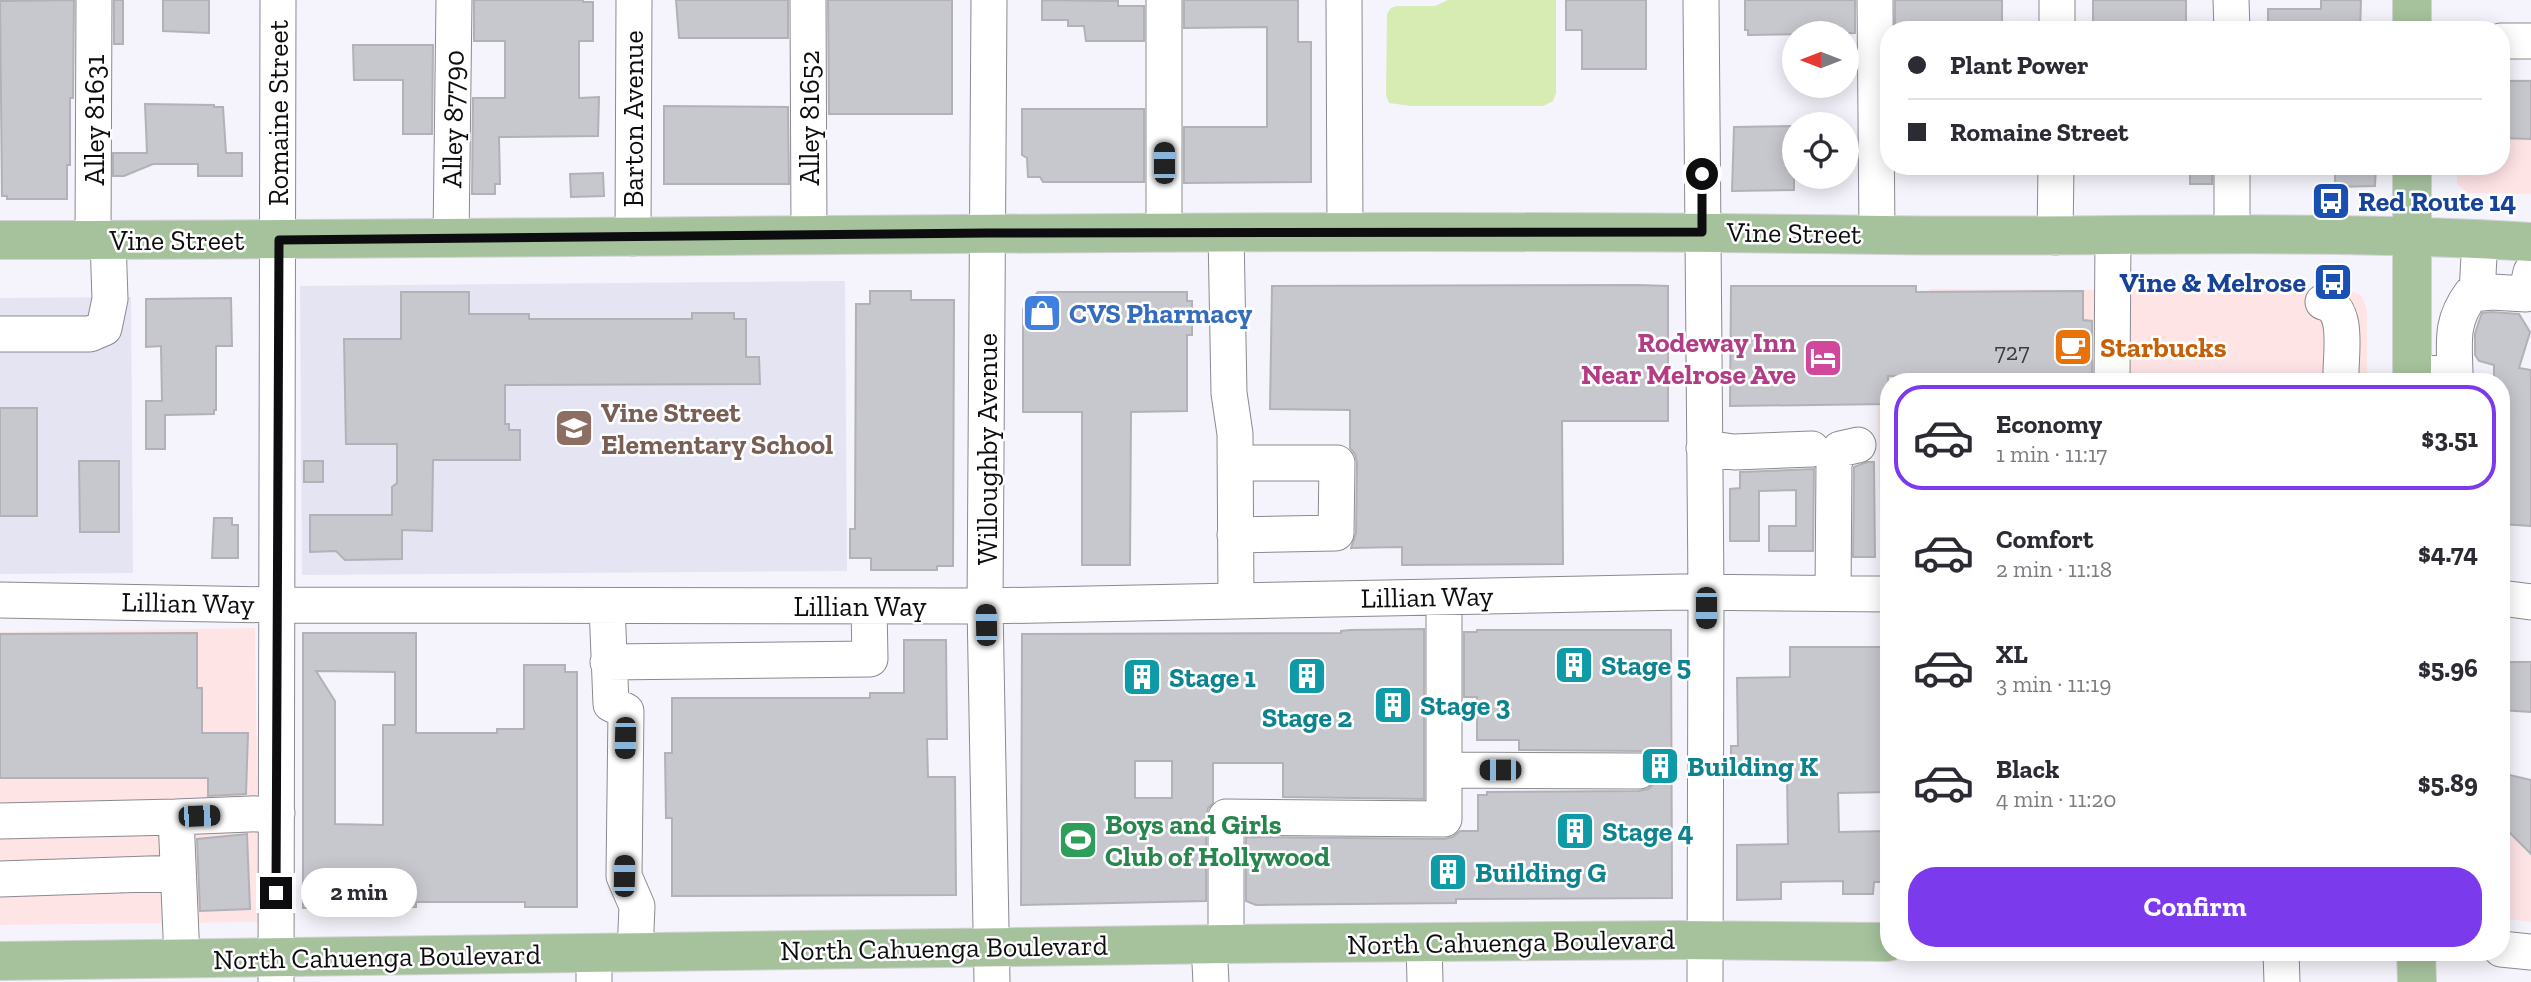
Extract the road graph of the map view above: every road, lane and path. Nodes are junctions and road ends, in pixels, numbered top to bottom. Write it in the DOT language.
graph roads {
  1 [pos="94,0"];
  2 [pos="278,0"];
  3 [pos="454,0"];
  4 [pos="634,0"];
  5 [pos="808,0"];
  6 [pos="989,0"];
  7 [pos="1164,0"];
  8 [pos="1344,0"];
  9 [pos="1701,0"];
  10 [pos="1875,0"];
  11 [pos="2057,0"];
  12 [pos="2231,0"];
  13 [pos="2412,0"];
  14 [pos="2057,21"];
  15 [pos="2232,21"];
  16 [pos="2412,21"];
  17 [pos="2510,41"];
  18 [pos="2531,41"];
  19 [pos="2056,175"];
  20 [pos="2232,175"];
  21 [pos="2412,175"];
  22 [pos="1702,232"];
  23 [pos="988,233"];
  24 [pos="1164,233"];
  25 [pos="1226,233"];
  26 [pos="1345,233"];
  27 [pos="2232,234"];
  28 [pos="1877,235"];
  29 [pos="809,236"];
  30 [pos="2113,236"];
  31 [pos="2413,236"];
  32 [pos="2055,237"];
  33 [pos="633,238"];
  34 [pos="2480,238"];
  35 [pos="451,239"];
  36 [pos="0,240"];
  37 [pos="101,240"];
  38 [pos="279,240"];
  39 [pos="2531,242"];
  40 [pos="2531,272"];
  41 [pos="2323,302"];
  42 [pos="2468,302"];
  43 [pos="2412,307"];
  44 [pos="0,334"];
  45 [pos="2117,364"];
  46 [pos="2341,364"];
  47 [pos="2412,373"];
  48 [pos="2448,373"];
  49 [pos="1858,445"];
  50 [pos="1704,448"];
  51 [pos="1812,449"];
  52 [pos="1235,463"];
  53 [pos="1235,535"];
  54 [pos="1706,592"];
  55 [pos="1833,593"];
  56 [pos="1880,594"];
  57 [pos="1444,597"];
  58 [pos="2510,599"];
  59 [pos="0,600"];
  60 [pos="1236,601"];
  61 [pos="2531,602"];
  62 [pos="276,605"];
  63 [pos="607,606"];
  64 [pos="869,606"];
  65 [pos="985,606"];
  66 [pos="608,662"];
  67 [pos="1444,770"];
  68 [pos="1639,771"];
  69 [pos="277,813"];
  70 [pos="176,817"];
  71 [pos="0,821"];
  72 [pos="178,873"];
  73 [pos="0,879"];
  74 [pos="1706,940"];
  75 [pos="1880,942"];
  76 [pos="1424,943"];
  77 [pos="1218,944"];
  78 [pos="2510,949"];
  79 [pos="2531,951"];
  80 [pos="635,953"];
  81 [pos="182,959"];
  82 [pos="0,961"];
  83 [pos="2281,961"];
  84 [pos="2416,961"];
  85 [pos="992,964"];
  86 [pos="584,968"];
  87 [pos="276,970"];
  88 [pos="1211,982"];
  89 [pos="1425,982"];
  90 [pos="1705,982"];
  91 [pos="2282,982"];
  92 [pos="2417,982"];
  1 -- 37 [label="street, Alley 81631"];
  2 -- 38 [label="street, Romaine Street"];
  3 -- 35 [label="street, Alley 87790"];
  4 -- 33 [label="street, Barton Avenue"];
  5 -- 29 [label="street, Alley 81652"];
  6 -- 23 [label="street, Willoughby Avenue"];
  7 -- 24 [label="street"];
  8 -- 26 [label="street"];
  9 -- 22 [label="street"];
  10 -- 28 [label="street"];
  11 -- 14 [label="street"];
  12 -- 15 [label="street"];
  13 -- 16 [label="main road"];
  17 -- 18 [label="street"];
  19 -- 32 [label="street"];
  20 -- 27 [label="street"];
  21 -- 31 [label="main road"];
  22 -- 26 [label="main road, Vine Street"];
  22 -- 28 [label="main road, Vine Street"];
  22 -- 50 [label="street"];
  23 -- 24 [label="main road, Vine Street"];
  23 -- 29 [label="main road, Vine Street"];
  23 -- 65 [label="street, Willoughby Avenue"];
  24 -- 25 [label="main road, Vine Street"];
  25 -- 26 [label="main road, Vine Street"];
  25 -- 52 [label="street"];
  27 -- 30 [label="main road, Vine Street"];
  27 -- 31 [label="main road, Vine Street"];
  28 -- 32 [label="main road, Vine Street"];
  29 -- 33 [label="main road, Vine Street"];
  30 -- 32 [label="main road, Vine Street"];
  30 -- 45 [label="street"];
  31 -- 34 [label="main road, Vine Street"];
  31 -- 43 [label="main road"];
  33 -- 35 [label="main road, Vine Street"];
  34 -- 39 [label="main road, Vine Street"];
  34 -- 42 [label="street"];
  35 -- 38 [label="main road, Vine Street"];
  36 -- 37 [label="main road, Vine Street"];
  37 -- 38 [label="main road, Vine Street"];
  37 -- 44 [label="street, Alley 81631"];
  38 -- 62 [label="street, Romaine Street"];
  40 -- 42 [label="street"];
  41 -- 46 [label="street"];
  42 -- 43 [label="street"];
  42 -- 48 [label="street"];
  43 -- 47 [label="main road"];
  49 -- 55 [label="street"];
  50 -- 51 [label="street"];
  50 -- 54 [label="street"];
  52 -- 53 [label="street"];
  52 -- 53 [label="street"];
  53 -- 60 [label="street"];
  54 -- 55 [label="street, Lillian Way"];
  54 -- 57 [label="street, Lillian Way"];
  54 -- 74 [label="street"];
  55 -- 56 [label="street, Lillian Way"];
  57 -- 60 [label="street, Lillian Way"];
  57 -- 67 [label="street"];
  58 -- 61 [label="street"];
  59 -- 62 [label="street, Lillian Way"];
  60 -- 65 [label="street, Lillian Way"];
  62 -- 63 [label="street, Lillian Way"];
  62 -- 69 [label="street, Romaine Street"];
  63 -- 64 [label="street, Lillian Way"];
  63 -- 66 [label="street"];
  64 -- 65 [label="street, Lillian Way"];
  64 -- 66 [label="street"];
  65 -- 85 [label="street, Willoughby Avenue"];
  66 -- 80 [label="street"];
  67 -- 68 [label="street"];
  67 -- 77 [label="street"];
  69 -- 70 [label="street"];
  69 -- 87 [label="street, Romaine Street"];
  70 -- 71 [label="street"];
  70 -- 72 [label="street"];
  72 -- 73 [label="street"];
  72 -- 81 [label="street"];
  74 -- 75 [label="main road, North Cahuenga Boulevard"];
  74 -- 76 [label="main road, North Cahuenga Boulevard"];
  74 -- 90 [label="street"];
  76 -- 77 [label="main road, North Cahuenga Boulevard"];
  76 -- 89 [label="street"];
  77 -- 85 [label="main road, North Cahuenga Boulevard"];
  77 -- 88 [label="street"];
  78 -- 79 [label="street"];
  80 -- 85 [label="main road, North Cahuenga Boulevard"];
  80 -- 86 [label="main road, North Cahuenga Boulevard"];
  81 -- 82 [label="main road, North Cahuenga Boulevard"];
  81 -- 87 [label="main road, North Cahuenga Boulevard"];
  83 -- 91 [label="street"];
  84 -- 92 [label="main road"];
  86 -- 87 [label="main road, North Cahuenga Boulevard"];
}
